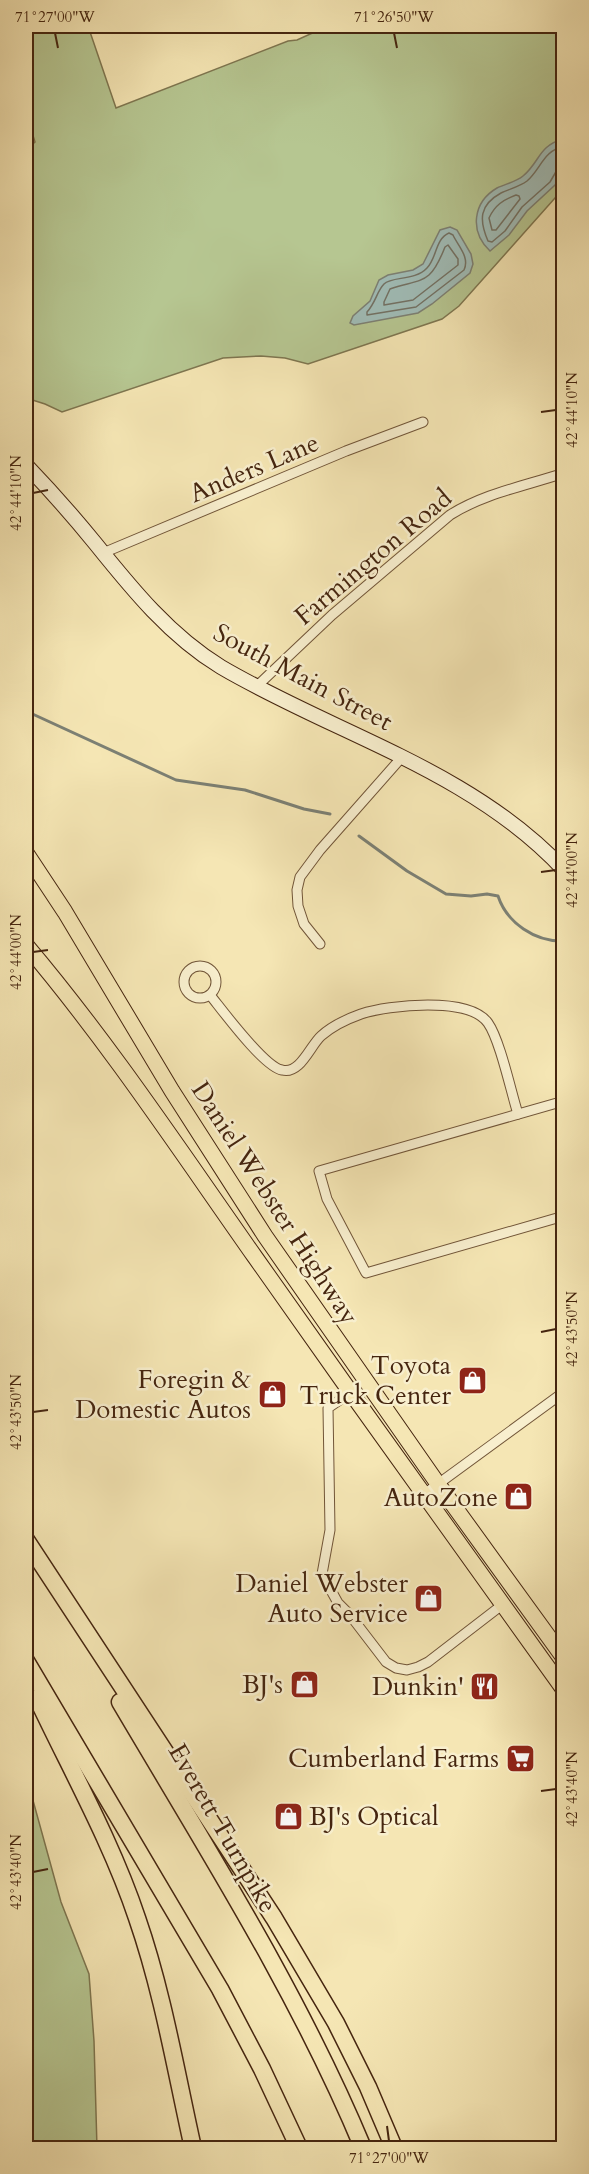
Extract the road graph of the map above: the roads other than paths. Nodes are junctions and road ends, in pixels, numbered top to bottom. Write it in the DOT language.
graph roads {
  1 [pos="423,422"];
  2 [pos="26,465"];
  3 [pos="564,474"];
  4 [pos="103,553"];
  5 [pos="257,686"];
  6 [pos="402,757"];
  7 [pos="26,853"];
  8 [pos="564,870"];
  9 [pos="320,944"];
  10 [pos="26,945"];
  11 [pos="210,995"];
  12 [pos="564,1101"];
  13 [pos="518,1114"];
  14 [pos="564,1216"];
  15 [pos="564,1392"];
  16 [pos="350,1393"];
  17 [pos="438,1484"];
  18 [pos="423,1495"];
  19 [pos="26,1540"];
  20 [pos="502,1605"];
  21 [pos="564,1658"];
  22 [pos="27,1663"];
  23 [pos="564,1690"];
  24 [pos="192,2148"];
  25 [pos="299,2148"];
  26 [pos="363,2148"];
  27 [pos="394,2148"];
  1 -- 4 [label="street, Anders Lane"];
  2 -- 4 [label="street, South Main Street"];
  3 -- 5 [label="street, Farmington Road"];
  4 -- 5 [label="street, South Main Street"];
  5 -- 6 [label="street, South Main Street"];
  6 -- 8 [label="street, South Main Street"];
  6 -- 9 [label="street"];
  7 -- 17 [label="main road, Daniel Webster Highway"];
  10 -- 16 [label="main road, Daniel Webster Highway"];
  11 -- 13 [label="street"];
  12 -- 13 [label="street"];
  13 -- 14 [label="street"];
  15 -- 17 [label="street"];
  16 -- 18 [label="main road, Daniel Webster Highway"];
  16 -- 20 [label="street"];
  17 -- 18 [label="street"];
  17 -- 21 [label="main road, Daniel Webster Highway"];
  18 -- 20 [label="main road, Daniel Webster Highway"];
  19 -- 26 [label="highway, Everett Turnpike"];
  19 -- 27 [label="highway"];
  20 -- 23 [label="main road, Daniel Webster Highway"];
  22 -- 24 [label="highway"];
  22 -- 25 [label="highway"];
}
